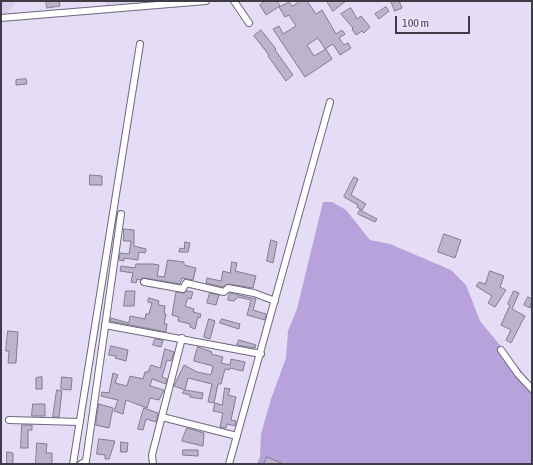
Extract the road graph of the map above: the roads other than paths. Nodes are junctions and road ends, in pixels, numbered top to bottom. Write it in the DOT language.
graph roads {
  1 [pos="206,1"];
  2 [pos="234,1"];
  3 [pos="1,18"];
  4 [pos="250,23"];
  5 [pos="140,44"];
  6 [pos="330,102"];
  7 [pos="121,214"];
  8 [pos="144,282"];
  9 [pos="275,301"];
  10 [pos="105,325"];
  11 [pos="182,338"];
  12 [pos="501,350"];
  13 [pos="261,354"];
  14 [pos="532,390"];
  15 [pos="162,417"];
  16 [pos="10,420"];
  17 [pos="80,422"];
  18 [pos="237,436"];
  19 [pos="73,464"];
  20 [pos="81,464"];
  21 [pos="153,464"];
  22 [pos="229,464"];
  1 -- 3 [label="street"];
  2 -- 4 [label="street"];
  5 -- 17 [label="street"];
  6 -- 9 [label="street"];
  7 -- 10 [label="street"];
  8 -- 9 [label="street"];
  9 -- 13 [label="street"];
  10 -- 11 [label="street"];
  10 -- 20 [label="street"];
  11 -- 13 [label="street"];
  11 -- 15 [label="street"];
  12 -- 14 [label="street"];
  13 -- 18 [label="street"];
  15 -- 18 [label="street"];
  15 -- 21 [label="street"];
  16 -- 17 [label="street"];
  17 -- 19 [label="street"];
  18 -- 22 [label="street"];
}
